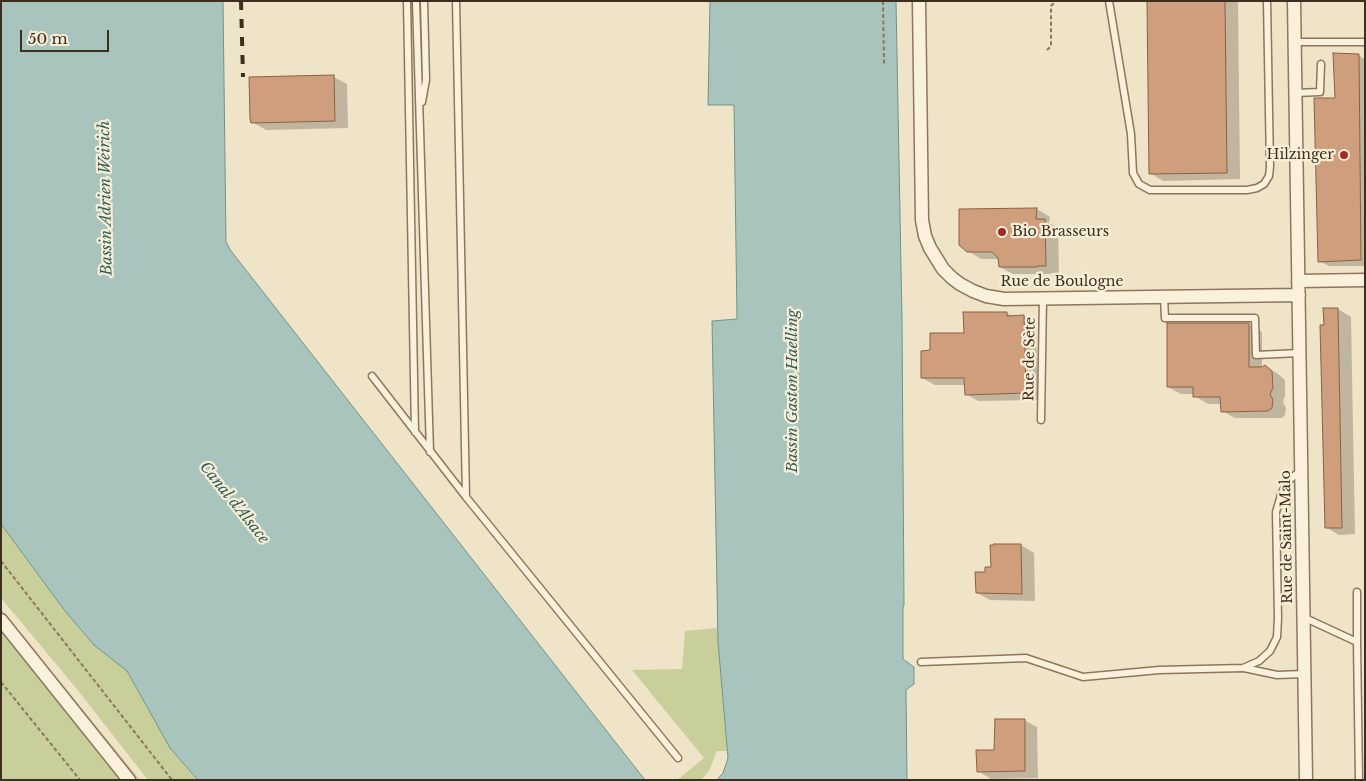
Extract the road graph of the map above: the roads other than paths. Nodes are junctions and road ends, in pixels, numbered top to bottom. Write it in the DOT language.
graph roads {
  1 [pos="407,1"];
  2 [pos="416,1"];
  3 [pos="424,1"];
  4 [pos="456,1"];
  5 [pos="919,1"];
  6 [pos="1109,1"];
  7 [pos="1267,1"];
  8 [pos="1294,1"];
  9 [pos="1294,42"];
  10 [pos="1365,42"];
  11 [pos="1320,64"];
  12 [pos="1295,93"];
  13 [pos="420,118"];
  14 [pos="1365,280"];
  15 [pos="1298,281"];
  16 [pos="1299,295"];
  17 [pos="1164,296"];
  18 [pos="1043,298"];
  19 [pos="1300,353"];
  20 [pos="372,376"];
  21 [pos="1041,420"];
  22 [pos="415,432"];
  23 [pos="430,452"];
  24 [pos="1301,470"];
  25 [pos="466,497"];
  26 [pos="1357,592"];
  27 [pos="1303,617"];
  28 [pos="1,620"];
  29 [pos="1357,642"];
  30 [pos="921,662"];
  31 [pos="1243,668"];
  32 [pos="1304,674"];
  33 [pos="678,758"];
  34 [pos="129,780"];
  35 [pos="1306,780"];
  36 [pos="1359,780"];
  1 -- 22 [label="lane"];
  2 -- 13 [label="lane"];
  3 -- 13 [label="lane"];
  4 -- 25 [label="lane"];
  5 -- 18 [label="street, Rue de Boulogne"];
  6 -- 7 [label="lane"];
  8 -- 9 [label="street"];
  9 -- 10 [label="lane"];
  9 -- 12 [label="street"];
  11 -- 12 [label="lane"];
  12 -- 15 [label="street"];
  13 -- 23 [label="lane"];
  14 -- 15 [label="street"];
  15 -- 16 [label="street"];
  16 -- 17 [label="street, Rue de Boulogne"];
  16 -- 19 [label="street, Rue de Saint-Malo"];
  17 -- 18 [label="street, Rue de Boulogne"];
  17 -- 19 [label="lane"];
  18 -- 21 [label="lane, Rue de Sète"];
  19 -- 24 [label="street, Rue de Saint-Malo"];
  20 -- 22 [label="lane"];
  22 -- 23 [label="lane"];
  23 -- 25 [label="lane"];
  24 -- 27 [label="street, Rue de Saint-Malo"];
  24 -- 31 [label="lane"];
  25 -- 33 [label="lane"];
  26 -- 29 [label="lane"];
  27 -- 29 [label="lane"];
  27 -- 32 [label="street, Rue de Saint-Malo"];
  28 -- 34 [label="street"];
  29 -- 36 [label="lane"];
  30 -- 31 [label="lane"];
  31 -- 32 [label="lane"];
  32 -- 35 [label="street, Rue de Saint-Malo"];
}
